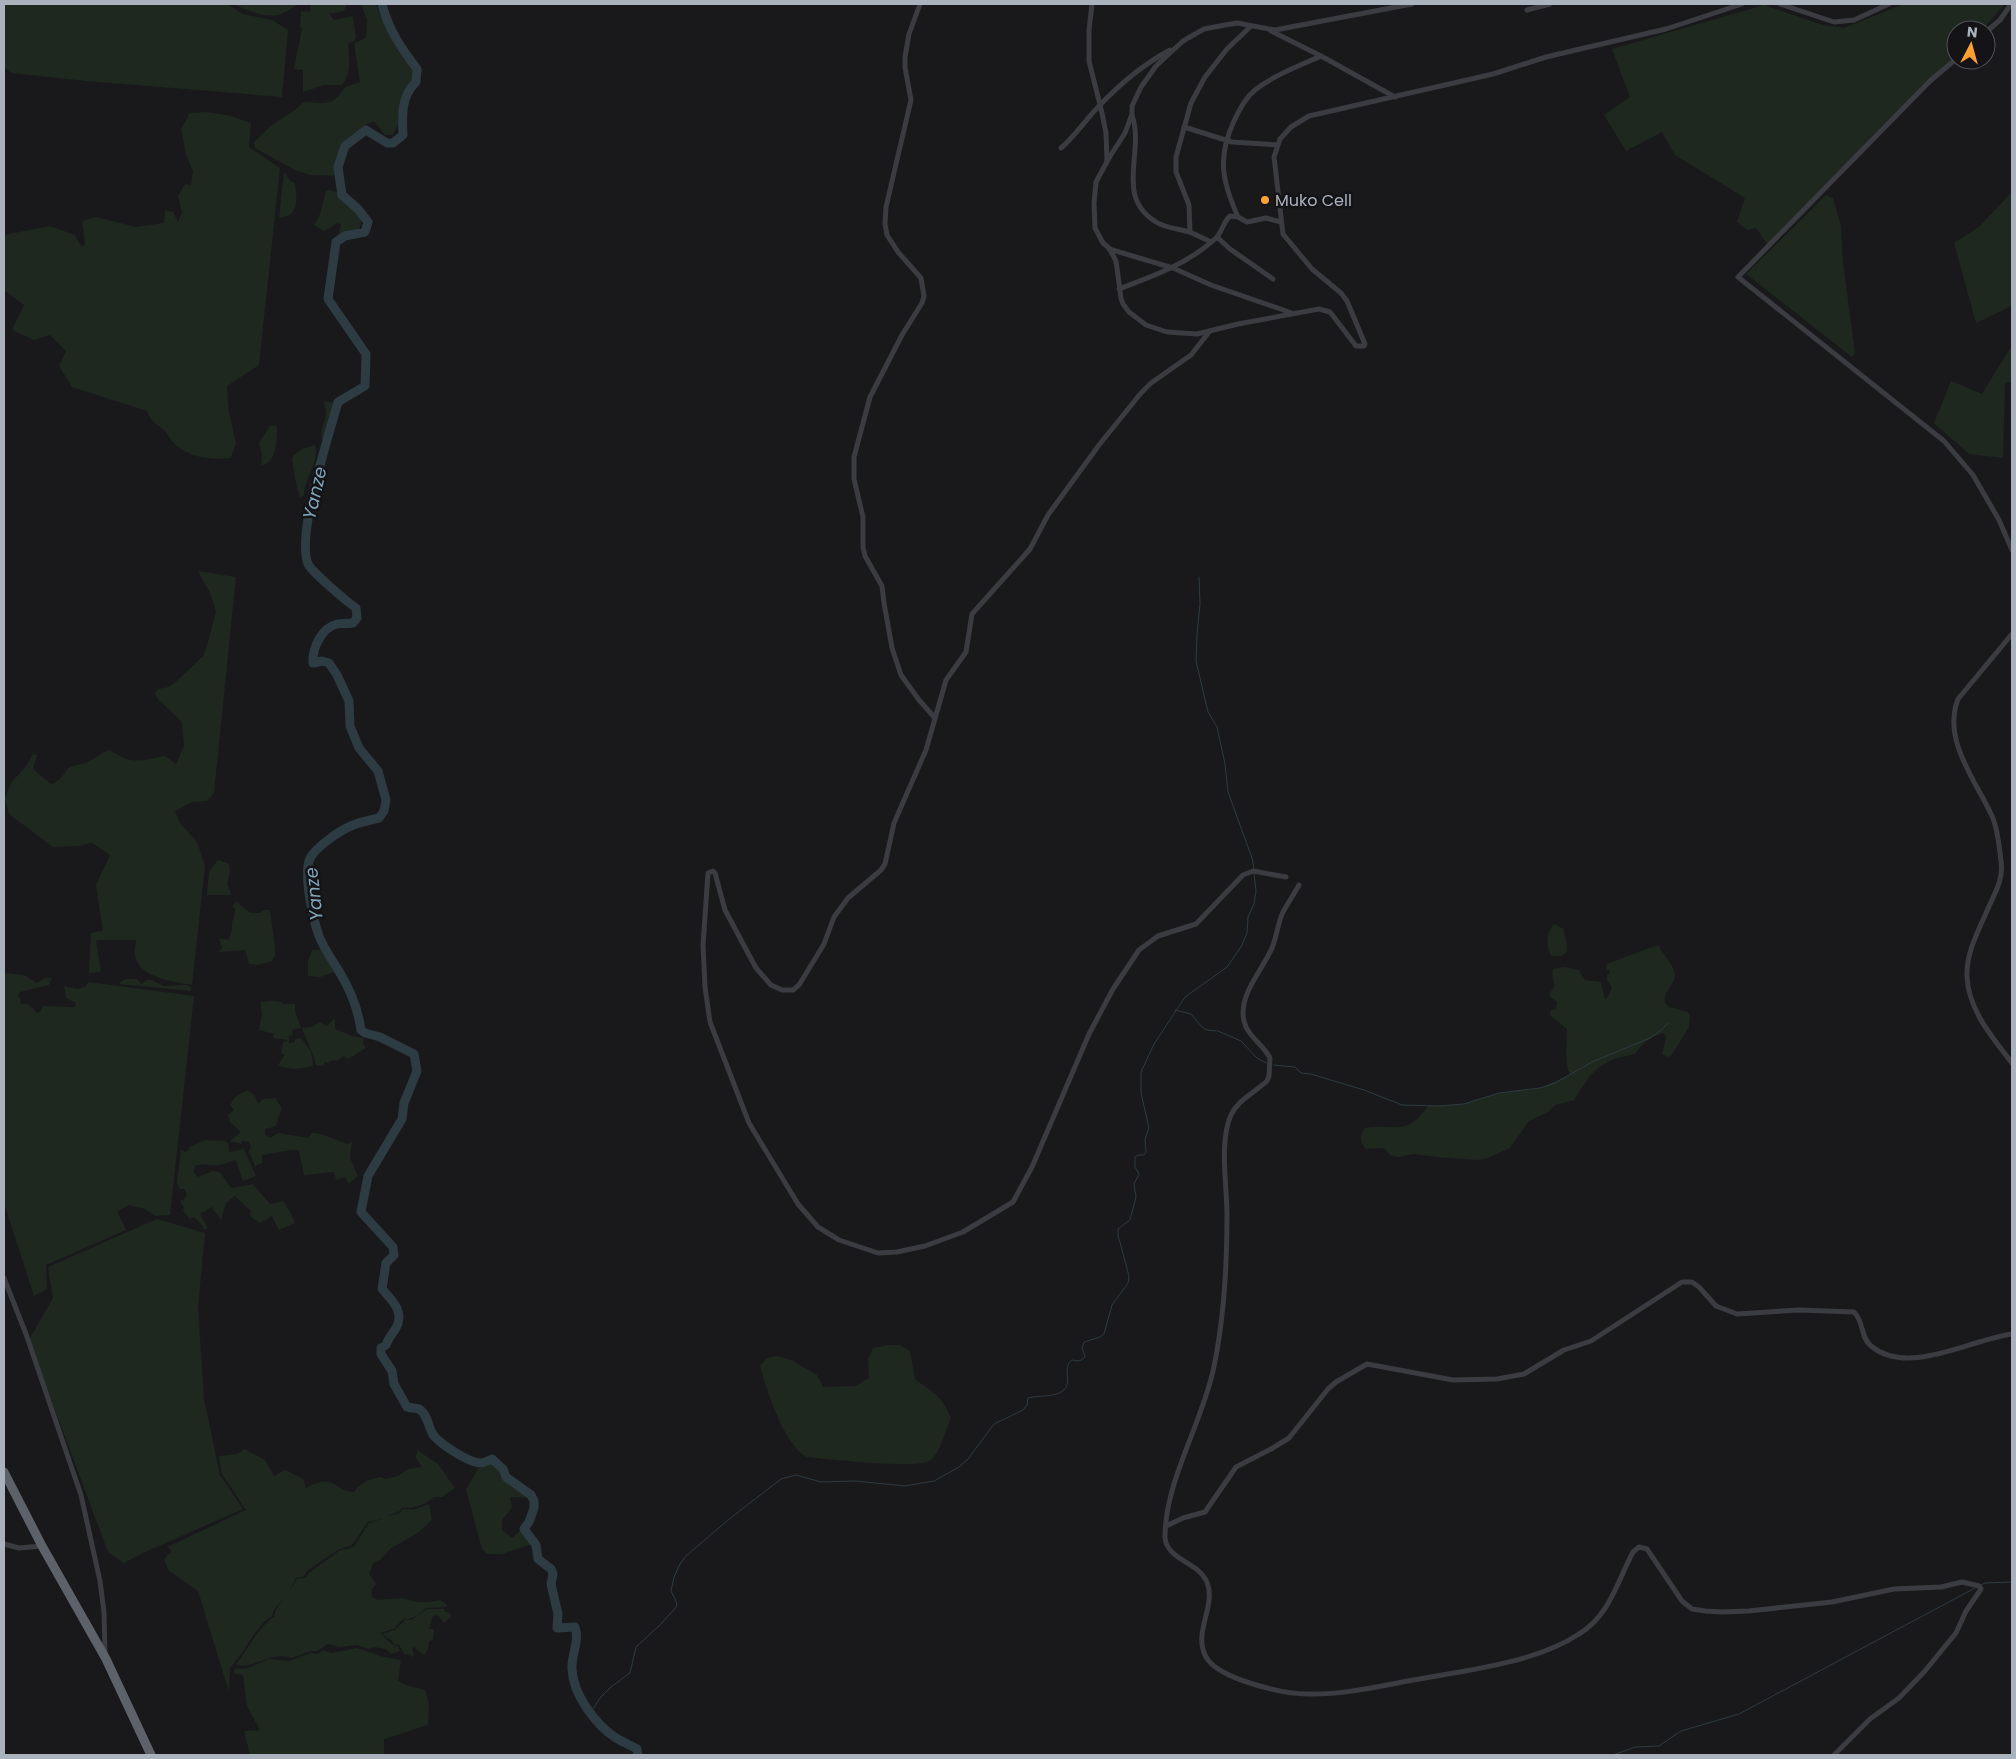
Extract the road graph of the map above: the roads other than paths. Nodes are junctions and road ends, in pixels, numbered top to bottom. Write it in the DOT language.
graph roads {
  1 [pos="920,4"];
  2 [pos="1092,4"];
  3 [pos="1412,4"];
  4 [pos="1532,4"];
  5 [pos="1550,4"];
  6 [pos="1742,4"];
  7 [pos="1780,4"];
  8 [pos="1889,4"];
  9 [pos="2011,4"];
  10 [pos="1788,5"];
  11 [pos="1996,23"];
  12 [pos="1251,26"];
  13 [pos="1268,30"];
  14 [pos="1177,46"];
  15 [pos="1321,56"];
  16 [pos="1946,67"];
  17 [pos="1395,97"];
  18 [pos="1100,104"];
  19 [pos="1132,114"];
  20 [pos="1184,127"];
  21 [pos="1226,140"];
  22 [pos="1278,145"];
  23 [pos="1061,148"];
  24 [pos="1107,162"];
  25 [pos="1238,217"];
  26 [pos="1281,222"];
  27 [pos="1190,232"];
  28 [pos="1217,237"];
  29 [pos="1211,242"];
  30 [pos="1109,248"];
  31 [pos="1173,268"];
  32 [pos="1273,280"];
  33 [pos="1119,289"];
  34 [pos="1295,314"];
  35 [pos="1209,332"];
  36 [pos="2012,550"];
  37 [pos="2012,634"];
  38 [pos="935,718"];
  39 [pos="1286,877"];
  40 [pos="1299,885"];
  41 [pos="2012,1063"];
  42 [pos="4,1278"];
  43 [pos="2012,1334"];
  44 [pos="4,1472"];
  45 [pos="1166,1526"];
  46 [pos="4,1544"];
  47 [pos="42,1546"];
  48 [pos="106,1659"];
  49 [pos="151,1755"];
  50 [pos="1834,1755"];
  1 -- 38 [label="street"];
  2 -- 18 [label="street"];
  3 -- 13 [label="street"];
  4 -- 5 [label="street"];
  6 -- 17 [label="street"];
  7 -- 10 [label="street"];
  8 -- 10 [label="street"];
  9 -- 11 [label="street"];
  12 -- 13 [label="street"];
  12 -- 14 [label="street"];
  12 -- 20 [label="street"];
  13 -- 15 [label="street"];
  14 -- 18 [label="street"];
  14 -- 19 [label="street"];
  15 -- 17 [label="street"];
  15 -- 21 [label="street"];
  16 -- 36 [label="street"];
  17 -- 22 [label="street"];
  18 -- 23 [label="street"];
  18 -- 24 [label="street"];
  19 -- 24 [label="street"];
  19 -- 27 [label="street"];
  20 -- 21 [label="street"];
  20 -- 27 [label="street"];
  21 -- 22 [label="street"];
  21 -- 25 [label="street"];
  22 -- 26 [label="street"];
  24 -- 30 [label="street"];
  25 -- 26 [label="street"];
  25 -- 28 [label="street"];
  26 -- 34 [label="street"];
  27 -- 29 [label="street"];
  28 -- 29 [label="street"];
  28 -- 32 [label="street"];
  29 -- 31 [label="street"];
  30 -- 31 [label="street"];
  30 -- 33 [label="street"];
  31 -- 33 [label="street"];
  31 -- 34 [label="street"];
  33 -- 35 [label="street"];
  34 -- 35 [label="street"];
  35 -- 38 [label="street"];
  37 -- 41 [label="street"];
  38 -- 39 [label="street"];
  40 -- 45 [label="street"];
  42 -- 48 [label="street"];
  43 -- 45 [label="street"];
  44 -- 47 [label="highway"];
  45 -- 50 [label="street"];
  46 -- 47 [label="street"];
  47 -- 48 [label="highway"];
  48 -- 49 [label="highway"];
}
